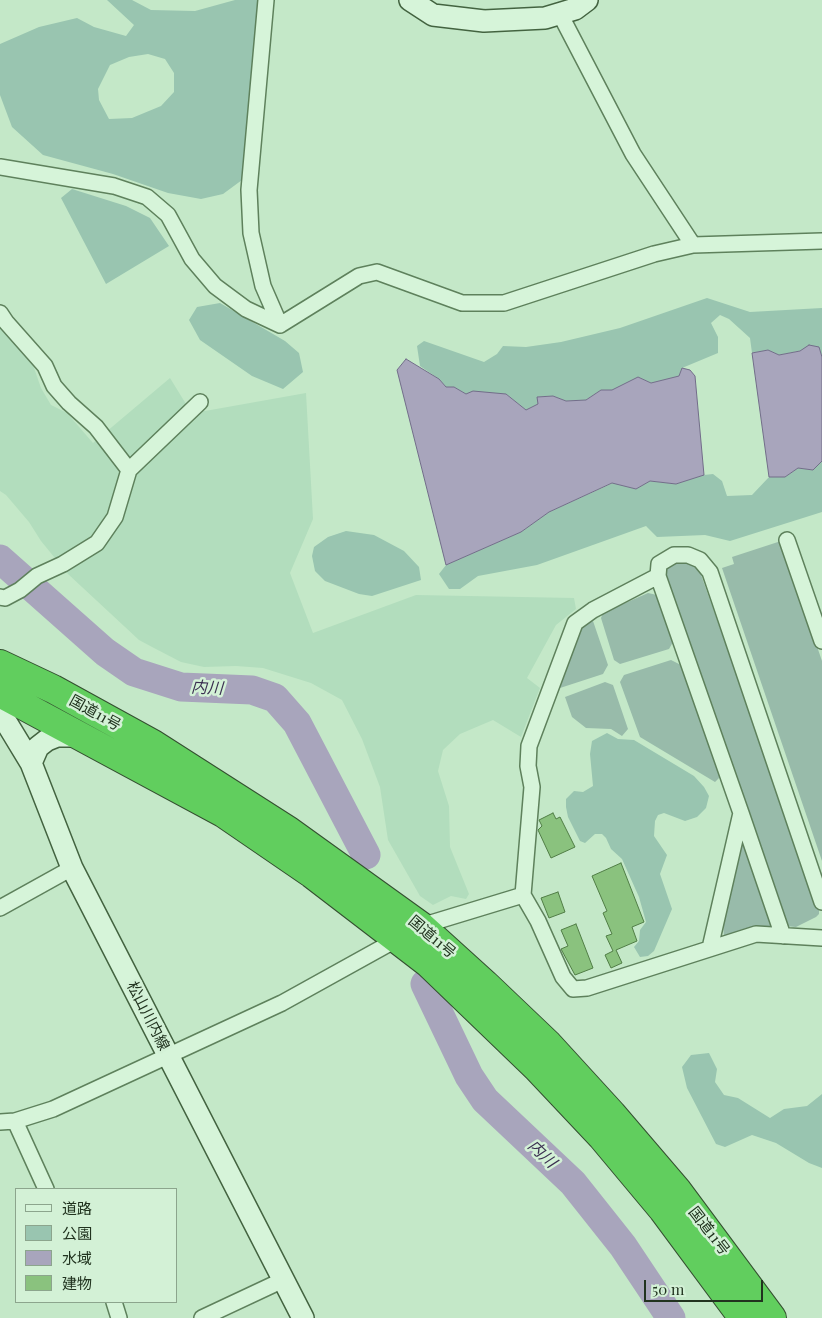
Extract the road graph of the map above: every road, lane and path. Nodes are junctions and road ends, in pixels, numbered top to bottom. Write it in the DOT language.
graph roads {
  1 [pos="266,0"];
  2 [pos="410,0"];
  3 [pos="587,0"];
  4 [pos="560,14"];
  5 [pos="0,167"];
  6 [pos="822,241"];
  7 [pos="693,245"];
  8 [pos="0,313"];
  9 [pos="280,324"];
  10 [pos="200,402"];
  11 [pos="129,470"];
  12 [pos="787,540"];
  13 [pos="658,576"];
  14 [pos="0,597"];
  15 [pos="822,641"];
  16 [pos="0,664"];
  17 [pos="0,693"];
  18 [pos="0,712"];
  19 [pos="84,737"];
  20 [pos="31,763"];
  21 [pos="741,813"];
  22 [pos="72,868"];
  23 [pos="523,895"];
  24 [pos="822,902"];
  25 [pos="0,908"];
  26 [pos="410,933"];
  27 [pos="783,936"];
  28 [pos="822,938"];
  29 [pos="710,948"];
  30 [pos="168,1055"];
  31 [pos="7,1121"];
  32 [pos="45,1188"];
  33 [pos="283,1280"];
  34 [pos="114,1303"];
  35 [pos="120,1318"];
  36 [pos="202,1318"];
  37 [pos="303,1318"];
  38 [pos="743,1318"];
  39 [pos="772,1318"];
  1 -- 9 [label="street"];
  2 -- 4 [label="main road"];
  3 -- 4 [label="main road"];
  4 -- 7 [label="street"];
  5 -- 9 [label="street"];
  6 -- 7 [label="street"];
  7 -- 9 [label="street"];
  8 -- 11 [label="street"];
  10 -- 11 [label="street"];
  11 -- 14 [label="street"];
  12 -- 15 [label="street"];
  13 -- 21 [label="street"];
  13 -- 23 [label="street"];
  13 -- 24 [label="street"];
  16 -- 26 [label="highway, 国道11号"];
  17 -- 19 [label="highway, 国道11号"];
  18 -- 20 [label="main road, 松山川内線"];
  19 -- 20 [label="main road"];
  19 -- 26 [label="highway, 国道11号"];
  20 -- 22 [label="main road, 松山川内線"];
  21 -- 27 [label="street"];
  21 -- 29 [label="street"];
  22 -- 25 [label="street"];
  22 -- 30 [label="main road, 松山川内線"];
  23 -- 26 [label="street"];
  23 -- 29 [label="street"];
  26 -- 30 [label="street"];
  26 -- 38 [label="highway, 国道11号"];
  26 -- 39 [label="highway, 国道11号"];
  27 -- 28 [label="street"];
  27 -- 29 [label="street"];
  30 -- 31 [label="street"];
  30 -- 33 [label="main road, 松山川内線"];
  31 -- 32 [label="street"];
  33 -- 36 [label="street"];
  33 -- 37 [label="main road, 松山川内線"];
  34 -- 35 [label="street"];
}
